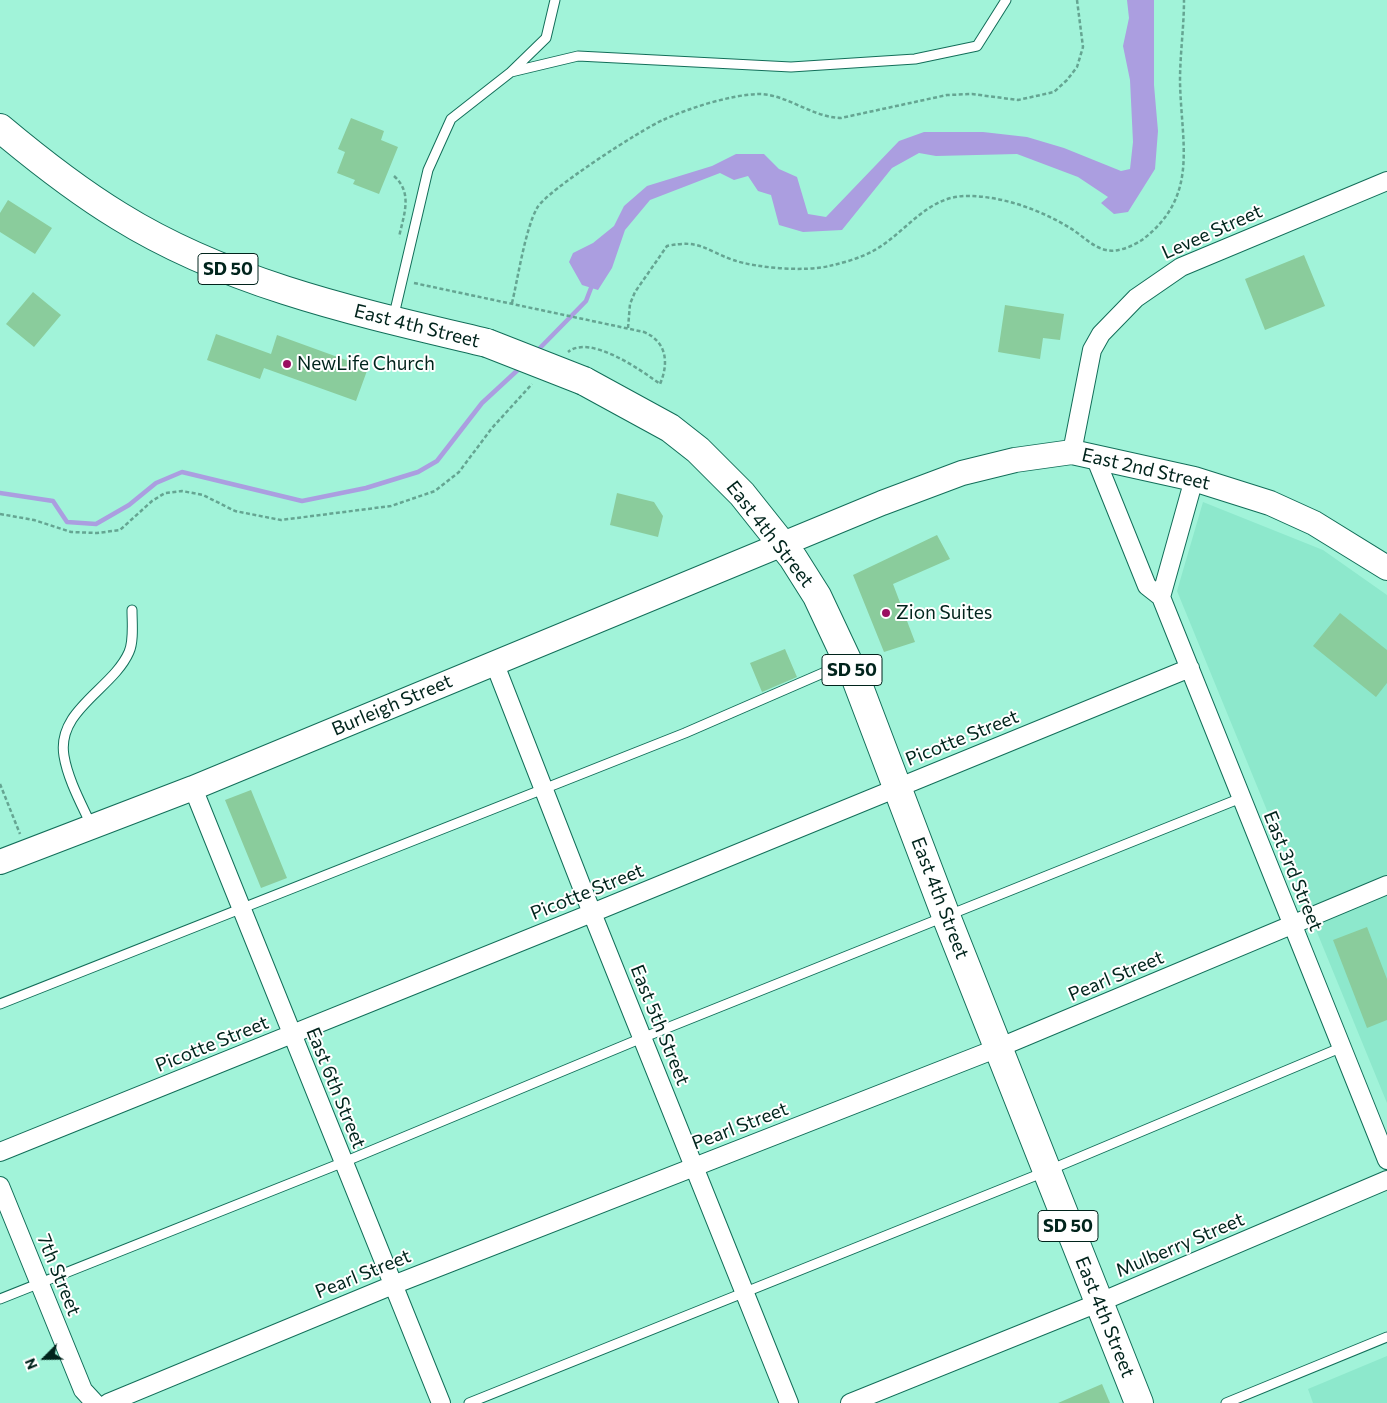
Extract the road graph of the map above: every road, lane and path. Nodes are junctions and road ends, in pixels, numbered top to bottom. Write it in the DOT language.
graph roads {
  1 [pos="555,0"];
  2 [pos="1006,0"];
  3 [pos="1077,0"];
  4 [pos="1184,0"];
  5 [pos="511,72"];
  6 [pos="0,128"];
  7 [pos="394,176"];
  8 [pos="1387,182"];
  9 [pos="398,241"];
  10 [pos="403,279"];
  11 [pos="512,303"];
  12 [pos="392,321"];
  13 [pos="628,328"];
  14 [pos="564,356"];
  15 [pos="538,379"];
  16 [pos="1072,452"];
  17 [pos="1095,457"];
  18 [pos="1194,479"];
  19 [pos="0,514"];
  20 [pos="782,543"];
  21 [pos="1387,568"];
  22 [pos="1161,597"];
  23 [pos="132,610"];
  24 [pos="494,662"];
  25 [pos="849,662"];
  26 [pos="1190,668"];
  27 [pos="0,784"];
  28 [pos="193,788"];
  29 [pos="896,788"];
  30 [pos="543,789"];
  31 [pos="1241,798"];
  32 [pos="92,827"];
  33 [pos="13,838"];
  34 [pos="0,862"];
  35 [pos="1387,885"];
  36 [pos="242,910"];
  37 [pos="592,914"];
  38 [pos="946,916"];
  39 [pos="1292,925"];
  40 [pos="0,1004"];
  41 [pos="291,1035"];
  42 [pos="642,1038"];
  43 [pos="998,1048"];
  44 [pos="1340,1048"];
  45 [pos="0,1152"];
  46 [pos="1387,1160"];
  47 [pos="344,1162"];
  48 [pos="695,1166"];
  49 [pos="1047,1171"];
  50 [pos="1387,1180"];
  51 [pos="0,1186"];
  52 [pos="40,1284"];
  53 [pos="393,1284"];
  54 [pos="746,1292"];
  55 [pos="0,1299"];
  56 [pos="1098,1302"];
  57 [pos="1387,1337"];
  58 [pos="96,1403"];
  59 [pos="108,1403"];
  60 [pos="441,1403"];
  61 [pos="470,1403"];
  62 [pos="789,1403"];
  63 [pos="850,1403"];
  64 [pos="1140,1403"];
  65 [pos="1226,1403"];
  1 -- 5 [label="lane"];
  2 -- 5 [label="lane"];
  3 -- 11 [label="path"];
  4 -- 13 [label="path"];
  5 -- 10 [label="lane"];
  6 -- 12 [label="highway, East 4th Street / SD 50"];
  7 -- 9 [label="path"];
  8 -- 16 [label="street, Levee Street"];
  10 -- 11 [label="path"];
  10 -- 12 [label="lane"];
  11 -- 13 [label="path"];
  12 -- 20 [label="highway, East 4th Street / SD 50, bridge"];
  13 -- 14 [label="path"];
  15 -- 19 [label="path"];
  16 -- 17 [label="street, East 2nd Street"];
  16 -- 20 [label="street, East 2nd Street"];
  17 -- 18 [label="street, East 2nd Street"];
  17 -- 22 [label="street, East 3rd Street"];
  18 -- 21 [label="street, East 2nd Street"];
  18 -- 22 [label="street"];
  20 -- 24 [label="street, Burleigh Street"];
  20 -- 25 [label="highway, East 4th Street / SD 50"];
  22 -- 26 [label="street, East 3rd Street"];
  23 -- 32 [label="lane"];
  24 -- 28 [label="street, Burleigh Street"];
  24 -- 30 [label="street, East 5th Street"];
  25 -- 29 [label="highway, East 4th Street / SD 50"];
  25 -- 30 [label="lane"];
  26 -- 29 [label="street, Picotte Street"];
  26 -- 31 [label="street, East 3rd Street"];
  27 -- 33 [label="path"];
  28 -- 32 [label="street, Burleigh Street"];
  28 -- 36 [label="street, East 6th Street"];
  29 -- 37 [label="street, Picotte Street"];
  29 -- 38 [label="highway, East 4th Street / SD 50"];
  30 -- 36 [label="lane"];
  30 -- 37 [label="street, East 5th Street"];
  31 -- 38 [label="lane"];
  31 -- 39 [label="street, East 3rd Street"];
  32 -- 34 [label="street, Burleigh Street"];
  35 -- 39 [label="street, Pearl Street"];
  36 -- 40 [label="lane"];
  36 -- 41 [label="street, East 6th Street"];
  37 -- 41 [label="street, Picotte Street"];
  37 -- 42 [label="street, East 5th Street"];
  38 -- 42 [label="lane"];
  38 -- 43 [label="highway, East 4th Street / SD 50"];
  39 -- 43 [label="street, Pearl Street"];
  39 -- 44 [label="street, East 3rd Street"];
  41 -- 45 [label="street, Picotte Street"];
  41 -- 47 [label="street, East 6th Street"];
  42 -- 47 [label="lane"];
  42 -- 48 [label="street, East 5th Street"];
  43 -- 48 [label="street, Pearl Street"];
  43 -- 49 [label="highway, East 4th Street / SD 50"];
  44 -- 46 [label="street, East 3rd Street"];
  44 -- 49 [label="lane"];
  47 -- 52 [label="lane"];
  47 -- 53 [label="street, East 6th Street"];
  48 -- 53 [label="street, Pearl Street"];
  48 -- 54 [label="street, East 5th Street"];
  49 -- 54 [label="lane"];
  49 -- 56 [label="highway, East 4th Street / SD 50"];
  50 -- 56 [label="street, Mulberry Street"];
  51 -- 52 [label="street, 7th Street"];
  52 -- 55 [label="lane"];
  52 -- 58 [label="street, 7th Street"];
  53 -- 59 [label="street, Pearl Street"];
  53 -- 60 [label="street, East 6th Street"];
  54 -- 61 [label="lane"];
  54 -- 62 [label="street, East 5th Street"];
  56 -- 63 [label="street, Mulberry Street"];
  56 -- 64 [label="highway, East 4th Street / SD 50"];
  57 -- 65 [label="lane"];
}
